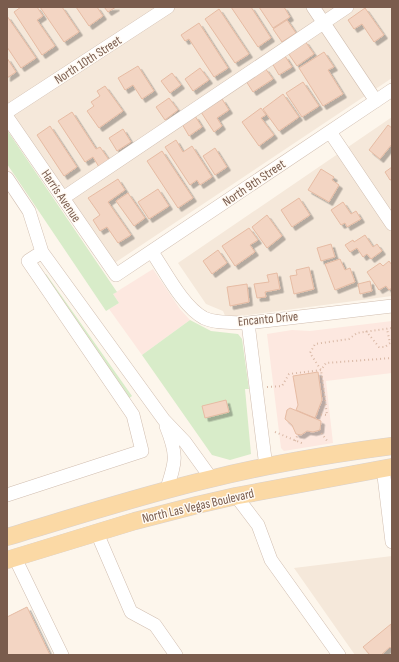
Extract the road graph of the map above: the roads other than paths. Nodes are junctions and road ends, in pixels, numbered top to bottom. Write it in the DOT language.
graph roads {
  1 [pos="168,7"];
  2 [pos="312,7"];
  3 [pos="347,7"];
  4 [pos="323,23"];
  5 [pos="392,90"];
  6 [pos="376,101"];
  7 [pos="7,112"];
  8 [pos="7,117"];
  9 [pos="330,132"];
  10 [pos="7,178"];
  11 [pos="63,198"];
  12 [pos="392,224"];
  13 [pos="42,252"];
  14 [pos="152,252"];
  15 [pos="116,275"];
  16 [pos="392,306"];
  17 [pos="248,323"];
  18 [pos="152,403"];
  19 [pos="133,415"];
  20 [pos="164,420"];
  21 [pos="392,446"];
  22 [pos="266,467"];
  23 [pos="387,467"];
  24 [pos="211,478"];
  25 [pos="166,491"];
  26 [pos="7,495"];
  27 [pos="236,496"];
  28 [pos="97,533"];
  29 [pos="7,537"];
  30 [pos="392,542"];
  31 [pos="11,559"];
  32 [pos="62,655"];
  33 [pos="176,655"];
  34 [pos="339,655"];
  1 -- 7 [label="street, North 10th Street"];
  2 -- 4 [label="street"];
  3 -- 4 [label="street"];
  4 -- 6 [label="street"];
  4 -- 11 [label="street"];
  5 -- 6 [label="street, North 9th Street"];
  6 -- 9 [label="street, North 9th Street"];
  8 -- 11 [label="street, Harris Avenue"];
  9 -- 12 [label="street"];
  9 -- 14 [label="street, North 9th Street"];
  10 -- 13 [label="street"];
  11 -- 15 [label="street, Harris Avenue"];
  13 -- 18 [label="street"];
  13 -- 19 [label="street"];
  14 -- 15 [label="street, North 9th Street"];
  14 -- 17 [label="street, Encanto Drive"];
  16 -- 17 [label="street, Encanto Drive"];
  17 -- 22 [label="street"];
  18 -- 19 [label="street"];
  18 -- 20 [label="street"];
  19 -- 26 [label="street"];
  20 -- 24 [label="street"];
  20 -- 25 [label="street"];
  21 -- 22 [label="main road, North Las Vegas Boulevard"];
  22 -- 24 [label="main road, North Las Vegas Boulevard"];
  23 -- 27 [label="main road, North Las Vegas Boulevard"];
  23 -- 30 [label="street"];
  24 -- 25 [label="main road, North Las Vegas Boulevard"];
  24 -- 27 [label="main road"];
  25 -- 29 [label="main road, North Las Vegas Boulevard"];
  27 -- 28 [label="main road, North Las Vegas Boulevard"];
  27 -- 34 [label="street"];
  28 -- 31 [label="main road, North Las Vegas Boulevard"];
  28 -- 33 [label="street"];
  29 -- 31 [label="main road"];
  31 -- 32 [label="street"];
}
